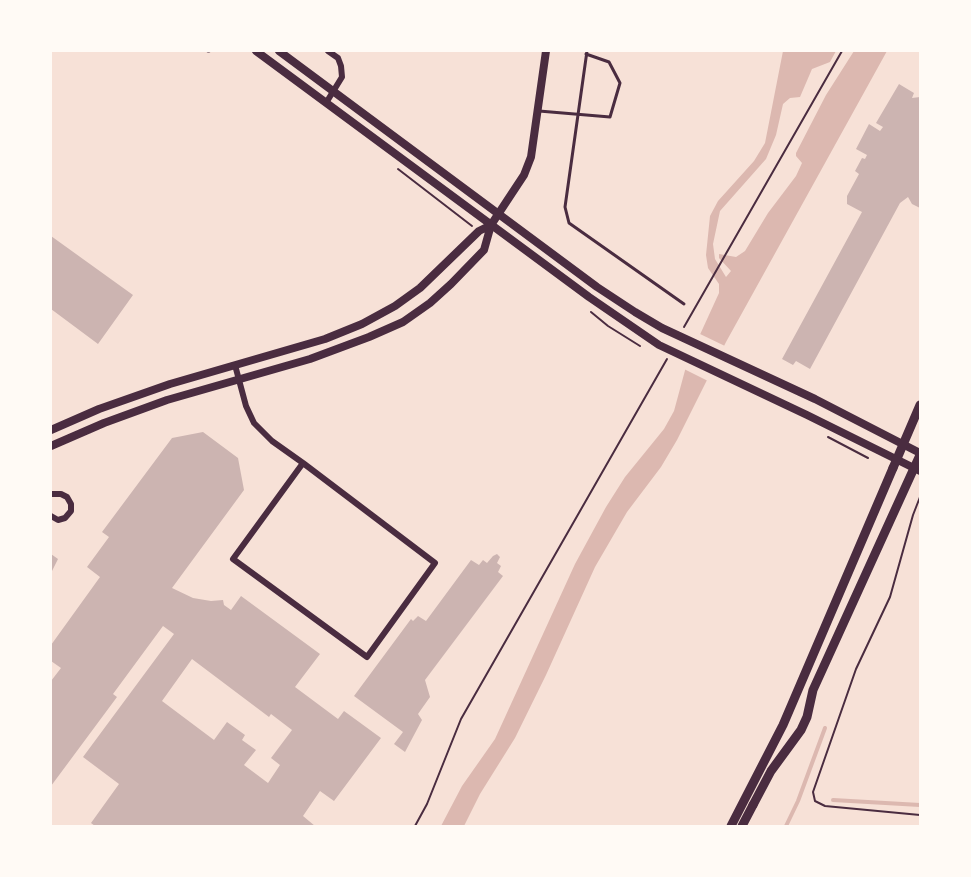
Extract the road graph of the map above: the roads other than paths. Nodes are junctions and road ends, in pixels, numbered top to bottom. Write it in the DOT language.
graph roads {
  1 [pos="256,51"];
  2 [pos="279,51"];
  3 [pos="328,51"];
  4 [pos="546,51"];
  5 [pos="587,52"];
  6 [pos="333,92"];
  7 [pos="326,104"];
  8 [pos="537,111"];
  9 [pos="578,115"];
  10 [pos="500,213"];
  11 [pos="491,225"];
  12 [pos="684,304"];
  13 [pos="235,365"];
  14 [pos="239,379"];
  15 [pos="920,405"];
  16 [pos="51,430"];
  17 [pos="903,445"];
  18 [pos="51,446"];
  19 [pos="920,454"];
  20 [pos="303,463"];
  21 [pos="894,464"];
  22 [pos="915,471"];
  23 [pos="51,494"];
  24 [pos="51,516"];
  25 [pos="730,826"];
  26 [pos="742,826"];
  1 -- 7 [label="main road"];
  2 -- 6 [label="main road"];
  3 -- 6 [label="street"];
  4 -- 8 [label="street"];
  5 -- 9 [label="lane"];
  5 -- 9 [label="lane"];
  6 -- 7 [label="street"];
  6 -- 10 [label="main road"];
  7 -- 11 [label="main road"];
  8 -- 9 [label="lane"];
  8 -- 10 [label="street"];
  9 -- 12 [label="lane"];
  10 -- 11 [label="street"];
  10 -- 17 [label="main road"];
  11 -- 13 [label="street"];
  11 -- 14 [label="street"];
  11 -- 21 [label="main road"];
  13 -- 14 [label="street"];
  13 -- 16 [label="street"];
  14 -- 18 [label="street"];
  14 -- 20 [label="street"];
  15 -- 17 [label="main road"];
  17 -- 19 [label="main road"];
  17 -- 21 [label="main road"];
  19 -- 22 [label="main road"];
  20 -- 20 [label="street"];
  21 -- 22 [label="main road"];
  21 -- 25 [label="main road"];
  22 -- 26 [label="main road"];
  23 -- 24 [label="street"];
}
